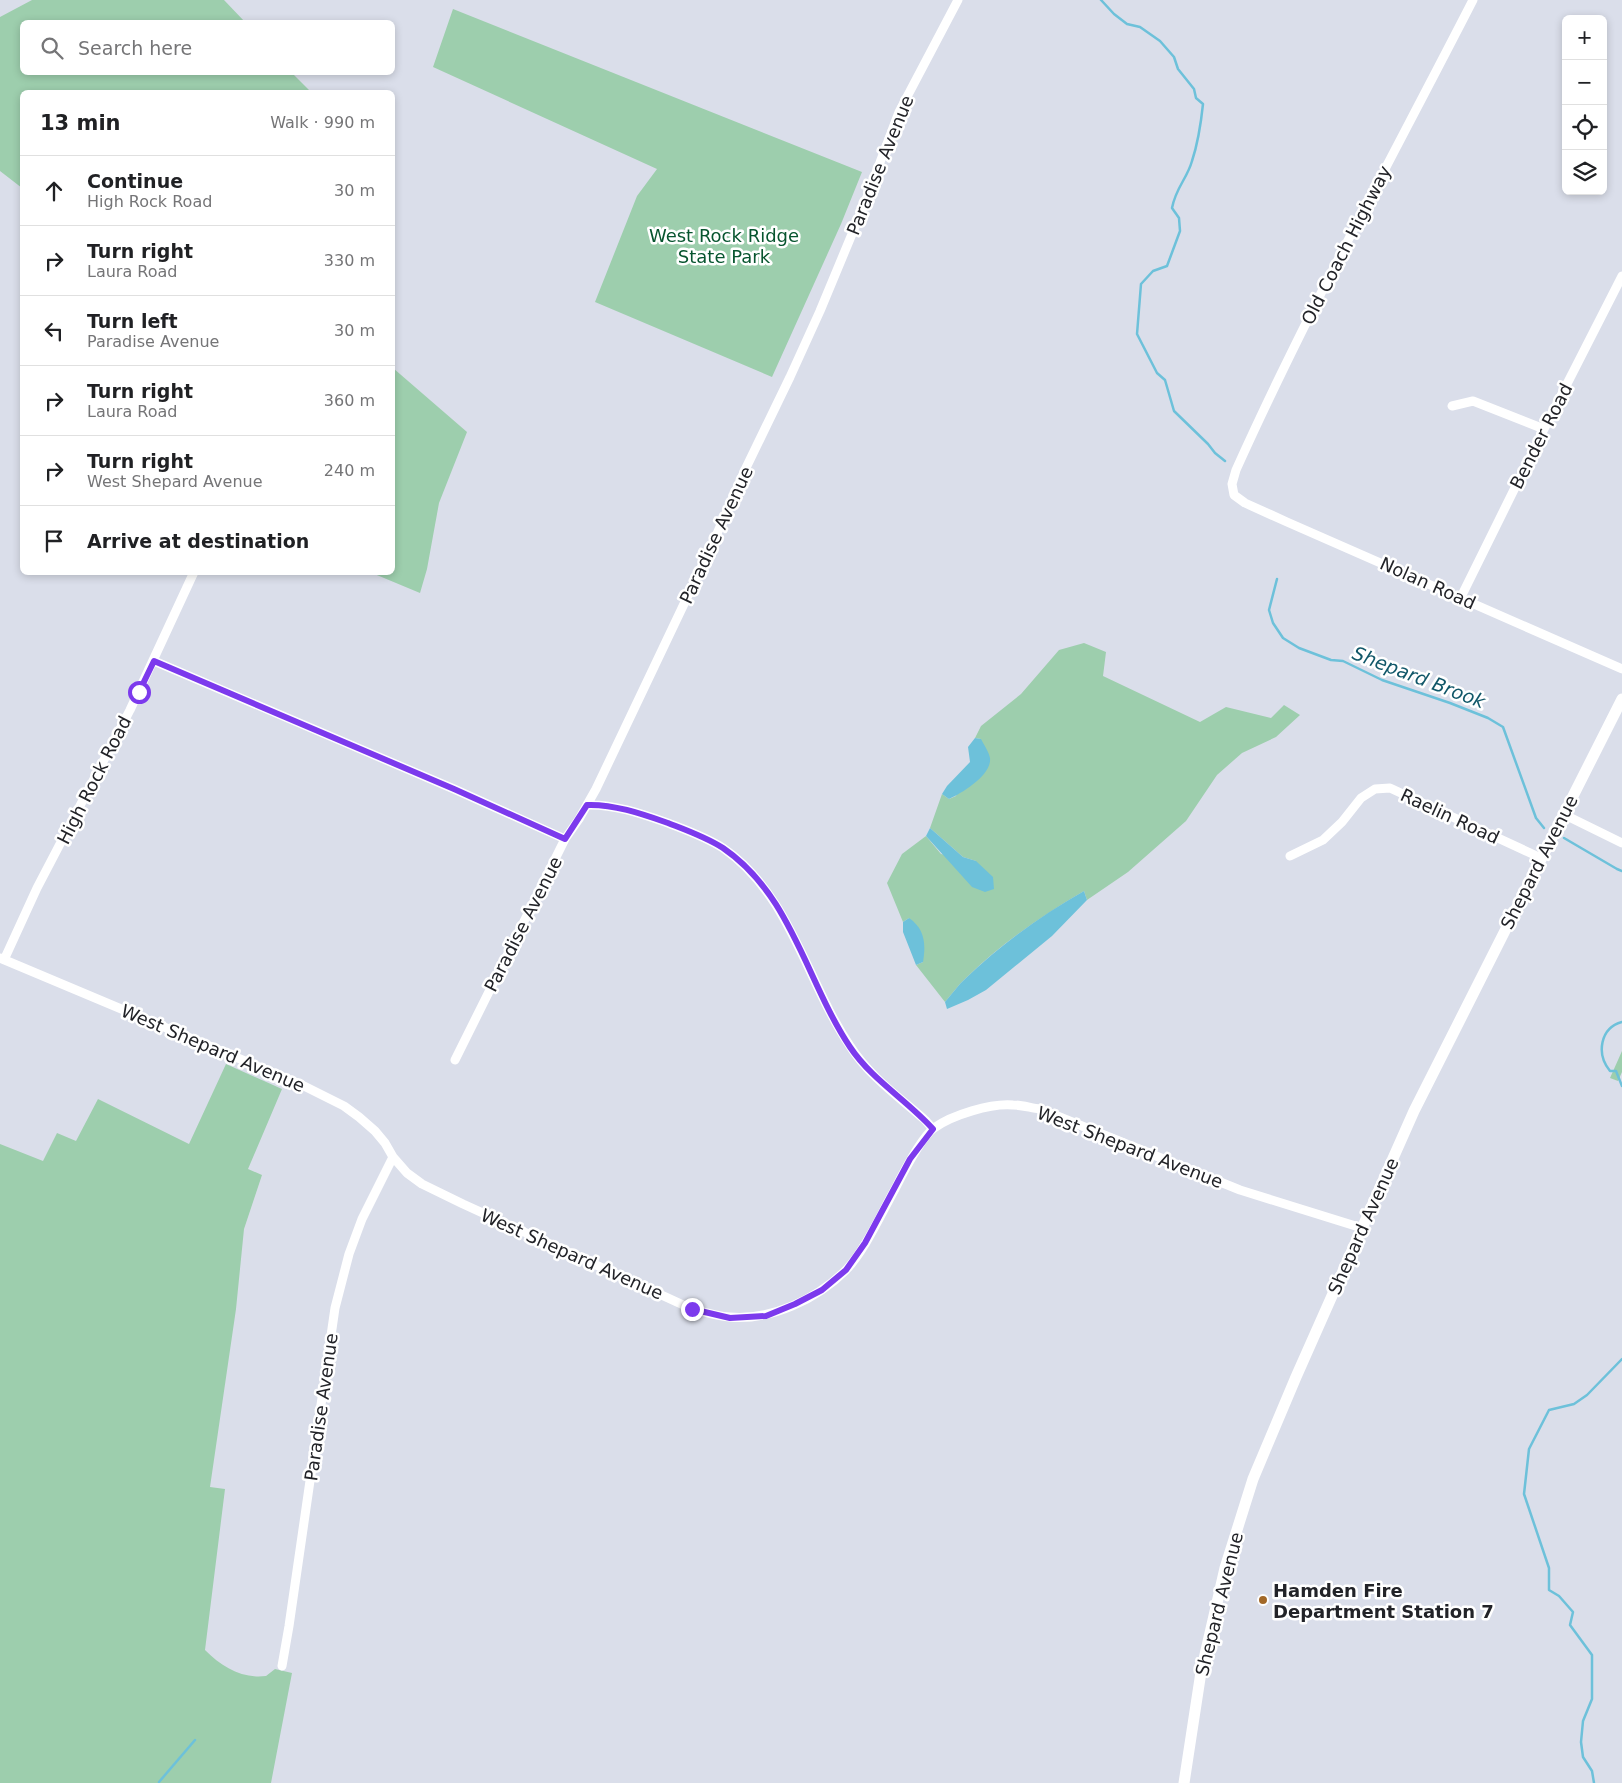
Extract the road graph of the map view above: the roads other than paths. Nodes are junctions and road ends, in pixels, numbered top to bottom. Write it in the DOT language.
graph roads {
  1 [pos="958,0"];
  2 [pos="1473,0"];
  3 [pos="1622,276"];
  4 [pos="1452,406"];
  5 [pos="1544,429"];
  6 [pos="1234,495"];
  7 [pos="193,575"];
  8 [pos="1461,597"];
  9 [pos="154,661"];
  10 [pos="1622,670"];
  11 [pos="1622,699"];
  12 [pos="587,805"];
  13 [pos="1564,814"];
  14 [pos="565,839"];
  15 [pos="1622,843"];
  16 [pos="1290,856"];
  17 [pos="1541,858"];
  18 [pos="2,959"];
  19 [pos="455,1060"];
  20 [pos="933,1129"];
  21 [pos="393,1157"];
  22 [pos="1362,1228"];
  23 [pos="282,1666"];
  24 [pos="1184,1783"];
  1 -- 12 [label="street, Paradise Avenue"];
  2 -- 6 [label="street, Old Coach Highway"];
  3 -- 5 [label="street, Bender Road"];
  4 -- 5 [label="street"];
  5 -- 8 [label="street, Bender Road"];
  6 -- 8 [label="street, Nolan Road"];
  7 -- 9 [label="street, High Rock Road"];
  8 -- 10 [label="street, Nolan Road"];
  9 -- 14 [label="street"];
  9 -- 18 [label="street, High Rock Road"];
  11 -- 13 [label="main road, Shepard Avenue"];
  12 -- 14 [label="street, Paradise Avenue"];
  12 -- 20 [label="street"];
  13 -- 15 [label="street"];
  13 -- 17 [label="main road, Shepard Avenue"];
  14 -- 19 [label="street, Paradise Avenue"];
  16 -- 17 [label="street, Raelin Road"];
  17 -- 22 [label="main road, Shepard Avenue"];
  18 -- 21 [label="street, West Shepard Avenue"];
  20 -- 21 [label="street, West Shepard Avenue"];
  20 -- 22 [label="street, West Shepard Avenue"];
  21 -- 23 [label="street, Paradise Avenue"];
  22 -- 24 [label="main road, Shepard Avenue"];
}
